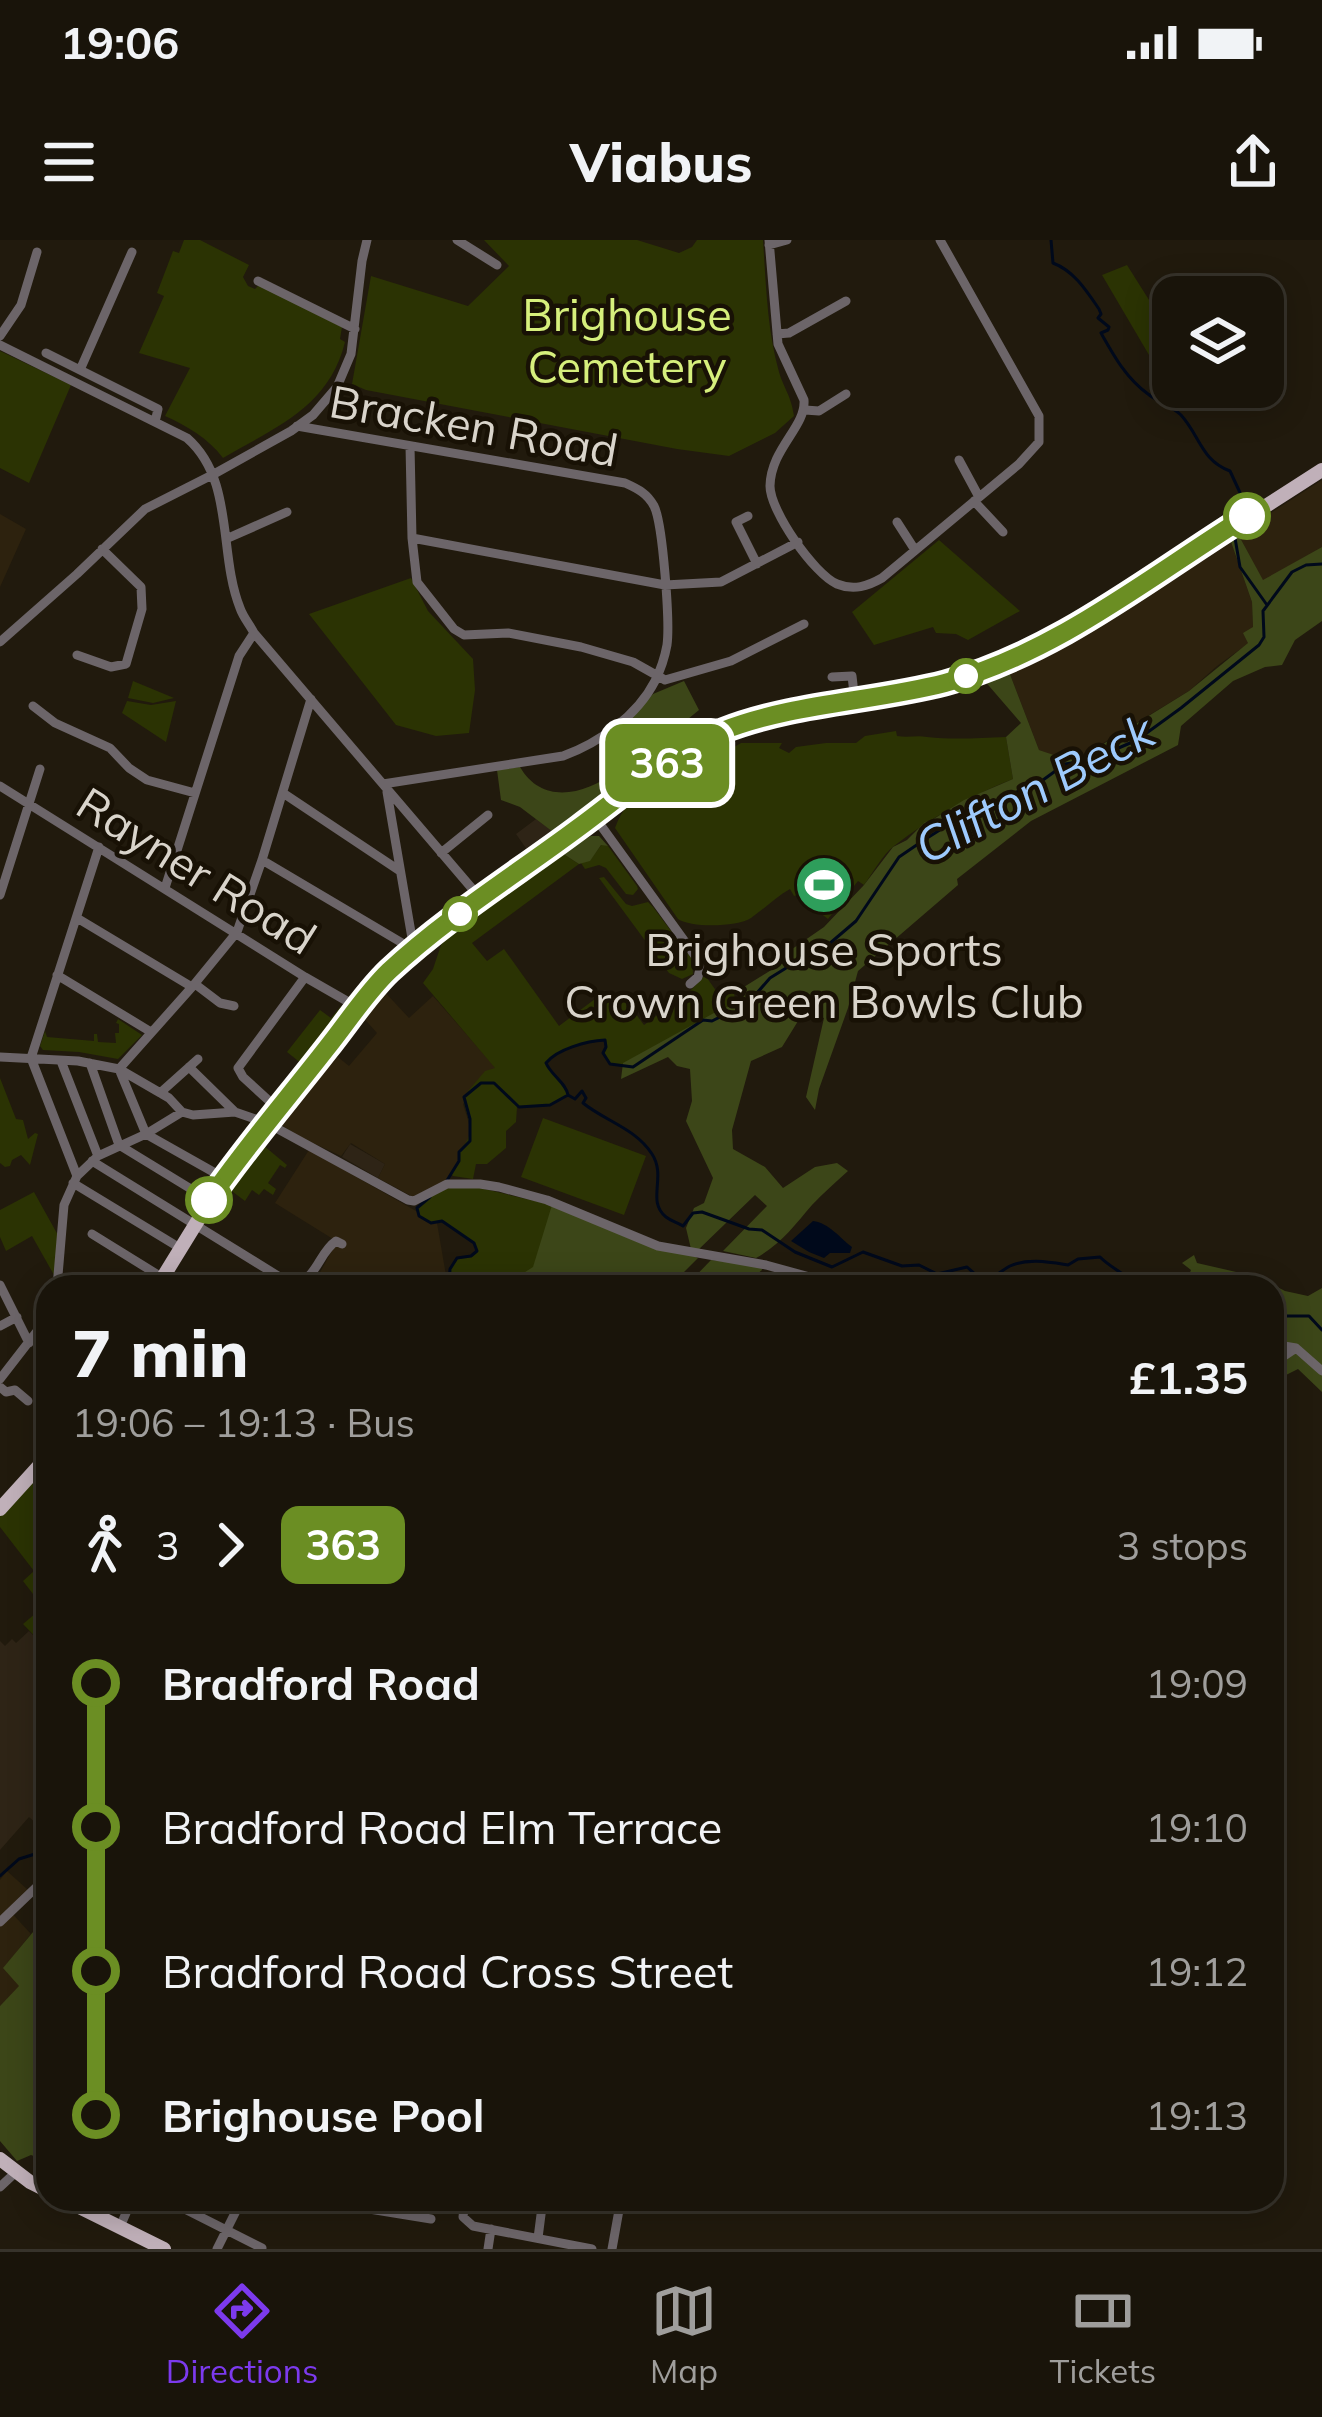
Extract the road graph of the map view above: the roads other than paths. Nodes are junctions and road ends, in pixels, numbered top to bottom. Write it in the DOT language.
graph roads {
  1 [pos="368,240"];
  2 [pos="457,240"];
  3 [pos="788,240"];
  4 [pos="940,240"];
  5 [pos="769,243"];
  6 [pos="37,252"];
  7 [pos="132,252"];
  8 [pos="497,265"];
  9 [pos="258,281"];
  10 [pos="846,301"];
  11 [pos="355,329"];
  12 [pos="777,334"];
  13 [pos="0,340"];
  14 [pos="46,353"];
  15 [pos="80,370"];
  16 [pos="846,394"];
  17 [pos="805,410"];
  18 [pos="155,422"];
  19 [pos="297,426"];
  20 [pos="410,446"];
  21 [pos="959,460"];
  22 [pos="1322,470"];
  23 [pos="214,474"];
  24 [pos="976,499"];
  25 [pos="287,512"];
  26 [pos="748,516"];
  27 [pos="897,522"];
  28 [pos="1003,532"];
  29 [pos="412,538"];
  30 [pos="226,539"];
  31 [pos="798,542"];
  32 [pos="102,549"];
  33 [pos="915,550"];
  34 [pos="757,564"];
  35 [pos="665,585"];
  36 [pos="804,624"];
  37 [pos="254,633"];
  38 [pos="0,642"];
  39 [pos="76,655"];
  40 [pos="657,677"];
  41 [pos="832,677"];
  42 [pos="311,699"];
  43 [pos="855,702"];
  44 [pos="33,706"];
  45 [pos="40,769"];
  46 [pos="384,785"];
  47 [pos="0,786"];
  48 [pos="195,793"];
  49 [pos="283,794"];
  50 [pos="30,805"];
  51 [pos="488,815"];
  52 [pos="594,816"];
  53 [pos="99,847"];
  54 [pos="442,853"];
  55 [pos="262,860"];
  56 [pos="4,871"];
  57 [pos="400,871"];
  58 [pos="165,888"];
  59 [pos="0,895"];
  60 [pos="481,898"];
  61 [pos="76,918"];
  62 [pos="237,932"];
  63 [pos="414,950"];
  64 [pos="57,975"];
  65 [pos="305,977"];
  66 [pos="690,984"];
  67 [pos="194,986"];
  68 [pos="234,1006"];
  69 [pos="359,1008"];
  70 [pos="151,1033"];
  71 [pos="0,1057"];
  72 [pos="31,1058"];
  73 [pos="62,1061"];
  74 [pos="90,1063"];
  75 [pos="119,1069"];
  76 [pos="160,1093"];
  77 [pos="278,1109"];
  78 [pos="182,1112"];
  79 [pos="235,1112"];
  80 [pos="267,1123"];
  81 [pos="146,1134"];
  82 [pos="119,1145"];
  83 [pos="95,1159"];
  84 [pos="224,1178"];
  85 [pos="75,1179"];
  86 [pos="209,1200"];
  87 [pos="194,1225"];
  88 [pos="92,1234"];
  89 [pos="342,1244"];
  90 [pos="180,1247"];
  91 [pos="58,1275"];
  92 [pos="150,1275"];
  93 [pos="164,1275"];
  94 [pos="277,1275"];
  95 [pos="311,1275"];
  96 [pos="804,1275"];
  97 [pos="0,1285"];
  98 [pos="17,1317"];
  99 [pos="0,1326"];
  100 [pos="36,1333"];
  101 [pos="29,1343"];
  102 [pos="1284,1346"];
  103 [pos="1295,1348"];
  104 [pos="1284,1356"];
  105 [pos="1318,1366"];
  106 [pos="0,1383"];
  107 [pos="28,1401"];
  108 [pos="36,1469"];
  109 [pos="0,1509"];
  110 [pos="36,1888"];
  111 [pos="0,1922"];
  112 [pos="0,2158"];
  113 [pos="16,2172"];
  114 [pos="36,2184"];
  115 [pos="0,2186"];
  116 [pos="87,2211"];
  117 [pos="127,2211"];
  118 [pos="189,2211"];
  119 [pos="236,2211"];
  120 [pos="382,2211"];
  121 [pos="464,2211"];
  122 [pos="541,2211"];
  123 [pos="619,2211"];
  124 [pos="431,2219"];
  125 [pos="119,2227"];
  126 [pos="490,2229"];
  127 [pos="226,2230"];
  128 [pos="538,2238"];
  129 [pos="563,2246"];
  130 [pos="262,2248"];
  131 [pos="164,2249"];
  132 [pos="217,2249"];
  133 [pos="488,2249"];
  134 [pos="592,2249"];
  135 [pos="612,2249"];
  1 -- 11 [label="street"];
  2 -- 8 [label="street"];
  3 -- 5 [label="street"];
  4 -- 24 [label="street"];
  5 -- 12 [label="street"];
  6 -- 13 [label="street"];
  7 -- 15 [label="street"];
  9 -- 11 [label="street"];
  10 -- 12 [label="street"];
  11 -- 19 [label="street"];
  12 -- 17 [label="street"];
  13 -- 18 [label="street"];
  14 -- 15 [label="street"];
  15 -- 18 [label="street"];
  16 -- 17 [label="street"];
  17 -- 31 [label="street"];
  18 -- 23 [label="street"];
  19 -- 20 [label="street, Bracken Road"];
  19 -- 23 [label="street"];
  20 -- 29 [label="street"];
  20 -- 35 [label="street, Bracken Road"];
  21 -- 24 [label="street"];
  22 -- 43 [label="main road"];
  23 -- 30 [label="street"];
  23 -- 32 [label="street"];
  24 -- 28 [label="street"];
  24 -- 33 [label="street"];
  25 -- 30 [label="street"];
  26 -- 34 [label="street"];
  27 -- 33 [label="street"];
  29 -- 35 [label="street"];
  29 -- 40 [label="street"];
  30 -- 37 [label="street"];
  31 -- 33 [label="street"];
  31 -- 34 [label="street"];
  32 -- 38 [label="street"];
  32 -- 39 [label="street"];
  34 -- 35 [label="street"];
  35 -- 40 [label="street, Bracken Road"];
  36 -- 40 [label="street"];
  37 -- 42 [label="street"];
  37 -- 48 [label="street"];
  40 -- 46 [label="street"];
  41 -- 43 [label="street"];
  42 -- 46 [label="street"];
  42 -- 49 [label="street"];
  43 -- 52 [label="main road"];
  44 -- 48 [label="street"];
  45 -- 50 [label="street"];
  46 -- 54 [label="street"];
  46 -- 57 [label="street"];
  47 -- 50 [label="street, Rayner Road"];
  48 -- 58 [label="street"];
  49 -- 55 [label="street"];
  49 -- 57 [label="street"];
  50 -- 53 [label="street, Rayner Road"];
  50 -- 56 [label="street"];
  51 -- 54 [label="street"];
  52 -- 60 [label="main road"];
  52 -- 66 [label="street"];
  53 -- 58 [label="street, Rayner Road"];
  53 -- 61 [label="street"];
  54 -- 60 [label="street"];
  55 -- 62 [label="street"];
  55 -- 63 [label="street"];
  56 -- 59 [label="street"];
  57 -- 63 [label="street"];
  58 -- 62 [label="street, Rayner Road"];
  60 -- 63 [label="main road"];
  61 -- 64 [label="street"];
  61 -- 67 [label="street"];
  62 -- 65 [label="street, Rayner Road"];
  62 -- 67 [label="street"];
  63 -- 69 [label="main road"];
  64 -- 70 [label="street"];
  64 -- 72 [label="street"];
  65 -- 69 [label="street, Rayner Road"];
  65 -- 77 [label="street"];
  67 -- 68 [label="street"];
  67 -- 70 [label="street"];
  69 -- 77 [label="main road"];
  70 -- 75 [label="street"];
  71 -- 72 [label="street"];
  72 -- 73 [label="street"];
  72 -- 85 [label="street"];
  73 -- 74 [label="street"];
  73 -- 83 [label="street"];
  74 -- 75 [label="street"];
  74 -- 82 [label="street"];
  75 -- 76 [label="street"];
  75 -- 81 [label="street"];
  76 -- 78 [label="street"];
  76 -- 79 [label="street"];
  77 -- 80 [label="main road"];
  78 -- 79 [label="street"];
  78 -- 81 [label="street"];
  79 -- 80 [label="street"];
  80 -- 84 [label="main road"];
  80 -- 96 [label="street"];
  81 -- 82 [label="street"];
  81 -- 84 [label="street"];
  82 -- 83 [label="street"];
  82 -- 86 [label="street"];
  83 -- 85 [label="street"];
  83 -- 87 [label="street"];
  84 -- 86 [label="main road"];
  85 -- 90 [label="street"];
  85 -- 91 [label="street"];
  86 -- 87 [label="main road"];
  87 -- 90 [label="main road"];
  87 -- 94 [label="street"];
  88 -- 92 [label="street"];
  89 -- 95 [label="street"];
  90 -- 93 [label="main road"];
  97 -- 98 [label="street"];
  98 -- 99 [label="street"];
  98 -- 101 [label="street"];
  100 -- 101 [label="street"];
  101 -- 106 [label="street"];
  102 -- 103 [label="street"];
  103 -- 104 [label="street"];
  103 -- 105 [label="street"];
  106 -- 107 [label="street"];
  108 -- 109 [label="main road"];
  110 -- 111 [label="street"];
  112 -- 113 [label="main road"];
  113 -- 114 [label="main road"];
  113 -- 115 [label="street"];
  116 -- 125 [label="main road"];
  117 -- 125 [label="street"];
  118 -- 127 [label="street"];
  119 -- 127 [label="street"];
  120 -- 124 [label="street"];
  121 -- 126 [label="street"];
  122 -- 128 [label="street"];
  123 -- 135 [label="street"];
  125 -- 131 [label="main road"];
  126 -- 128 [label="street"];
  126 -- 133 [label="street"];
  127 -- 130 [label="street"];
  127 -- 132 [label="street"];
  128 -- 129 [label="street"];
  129 -- 134 [label="street"];
}
